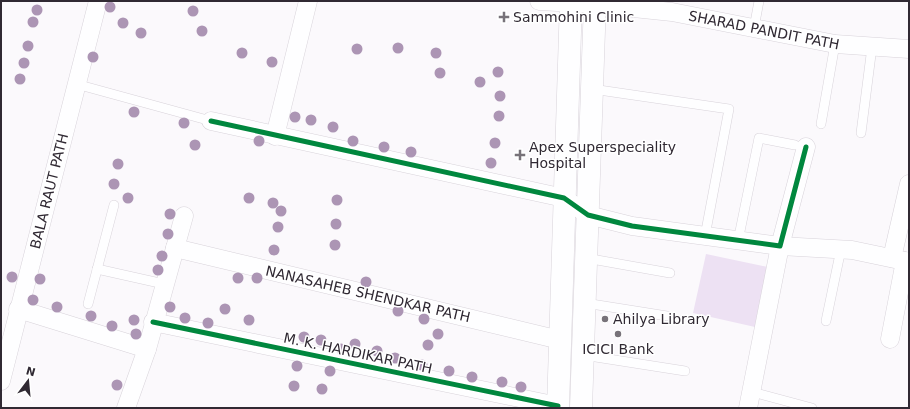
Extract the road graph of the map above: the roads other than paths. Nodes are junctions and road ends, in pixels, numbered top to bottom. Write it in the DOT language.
graph roads {
  1 [pos="98,1"];
  2 [pos="308,1"];
  3 [pos="539,1"];
  4 [pos="759,1"];
  5 [pos="571,3"];
  6 [pos="595,3"];
  7 [pos="754,28"];
  8 [pos="834,44"];
  9 [pos="872,47"];
  10 [pos="909,49"];
  11 [pos="76,84"];
  12 [pos="592,89"];
  13 [pos="211,122"];
  14 [pos="821,124"];
  15 [pos="861,133"];
  16 [pos="275,136"];
  17 [pos="800,146"];
  18 [pos="909,184"];
  19 [pos="564,198"];
  20 [pos="114,205"];
  21 [pos="588,215"];
  22 [pos="184,216"];
  23 [pos="705,236"];
  24 [pos="738,241"];
  25 [pos="780,246"];
  26 [pos="175,248"];
  27 [pos="841,249"];
  28 [pos="586,258"];
  29 [pos="902,260"];
  30 [pos="97,269"];
  31 [pos="670,273"];
  32 [pos="164,284"];
  33 [pos="585,303"];
  34 [pos="88,304"];
  35 [pos="18,309"];
  36 [pos="667,316"];
  37 [pos="826,321"];
  38 [pos="153,322"];
  39 [pos="890,339"];
  40 [pos="560,340"];
  41 [pos="147,349"];
  42 [pos="583,355"];
  43 [pos="685,371"];
  44 [pos="1,381"];
  45 [pos="750,400"];
  46 [pos="558,407"];
  47 [pos="126,408"];
  48 [pos="581,408"];
  49 [pos="812,408"];
  1 -- 11 [label="street, BALA RAUT PATH"];
  2 -- 16 [label="street"];
  3 -- 5 [label="street, SHARAD PANDIT PATH"];
  4 -- 7 [label="lane"];
  5 -- 6 [label="street, SHARAD PANDIT PATH"];
  5 -- 19 [label="main road"];
  6 -- 7 [label="street, SHARAD PANDIT PATH"];
  6 -- 12 [label="main road"];
  7 -- 8 [label="street, SHARAD PANDIT PATH"];
  8 -- 9 [label="street, SHARAD PANDIT PATH"];
  8 -- 14 [label="lane"];
  9 -- 10 [label="street, SHARAD PANDIT PATH"];
  9 -- 15 [label="lane"];
  11 -- 13 [label="lane"];
  11 -- 35 [label="street, BALA RAUT PATH"];
  12 -- 21 [label="main road"];
  12 -- 23 [label="lane"];
  13 -- 16 [label="street"];
  16 -- 19 [label="street"];
  17 -- 24 [label="lane"];
  17 -- 25 [label="street"];
  18 -- 29 [label="street"];
  19 -- 21 [label="street"];
  19 -- 40 [label="main road"];
  20 -- 30 [label="lane"];
  21 -- 23 [label="street"];
  21 -- 28 [label="main road"];
  22 -- 26 [label="street"];
  23 -- 24 [label="street"];
  24 -- 25 [label="street"];
  25 -- 27 [label="street"];
  25 -- 45 [label="street"];
  26 -- 32 [label="street"];
  26 -- 40 [label="street, NANASAHEB SHENDKAR PATH"];
  27 -- 29 [label="street"];
  27 -- 37 [label="lane"];
  28 -- 31 [label="lane"];
  28 -- 33 [label="main road"];
  29 -- 39 [label="street"];
  30 -- 32 [label="lane"];
  30 -- 34 [label="lane"];
  32 -- 38 [label="street"];
  33 -- 36 [label="lane"];
  33 -- 42 [label="main road"];
  35 -- 41 [label="street"];
  35 -- 44 [label="street, BALA RAUT PATH"];
  38 -- 41 [label="street"];
  38 -- 46 [label="street, M. K. HARDIKAR PATH"];
  40 -- 46 [label="main road"];
  41 -- 47 [label="street"];
  42 -- 43 [label="lane"];
  42 -- 48 [label="main road"];
  45 -- 49 [label="lane"];
}
